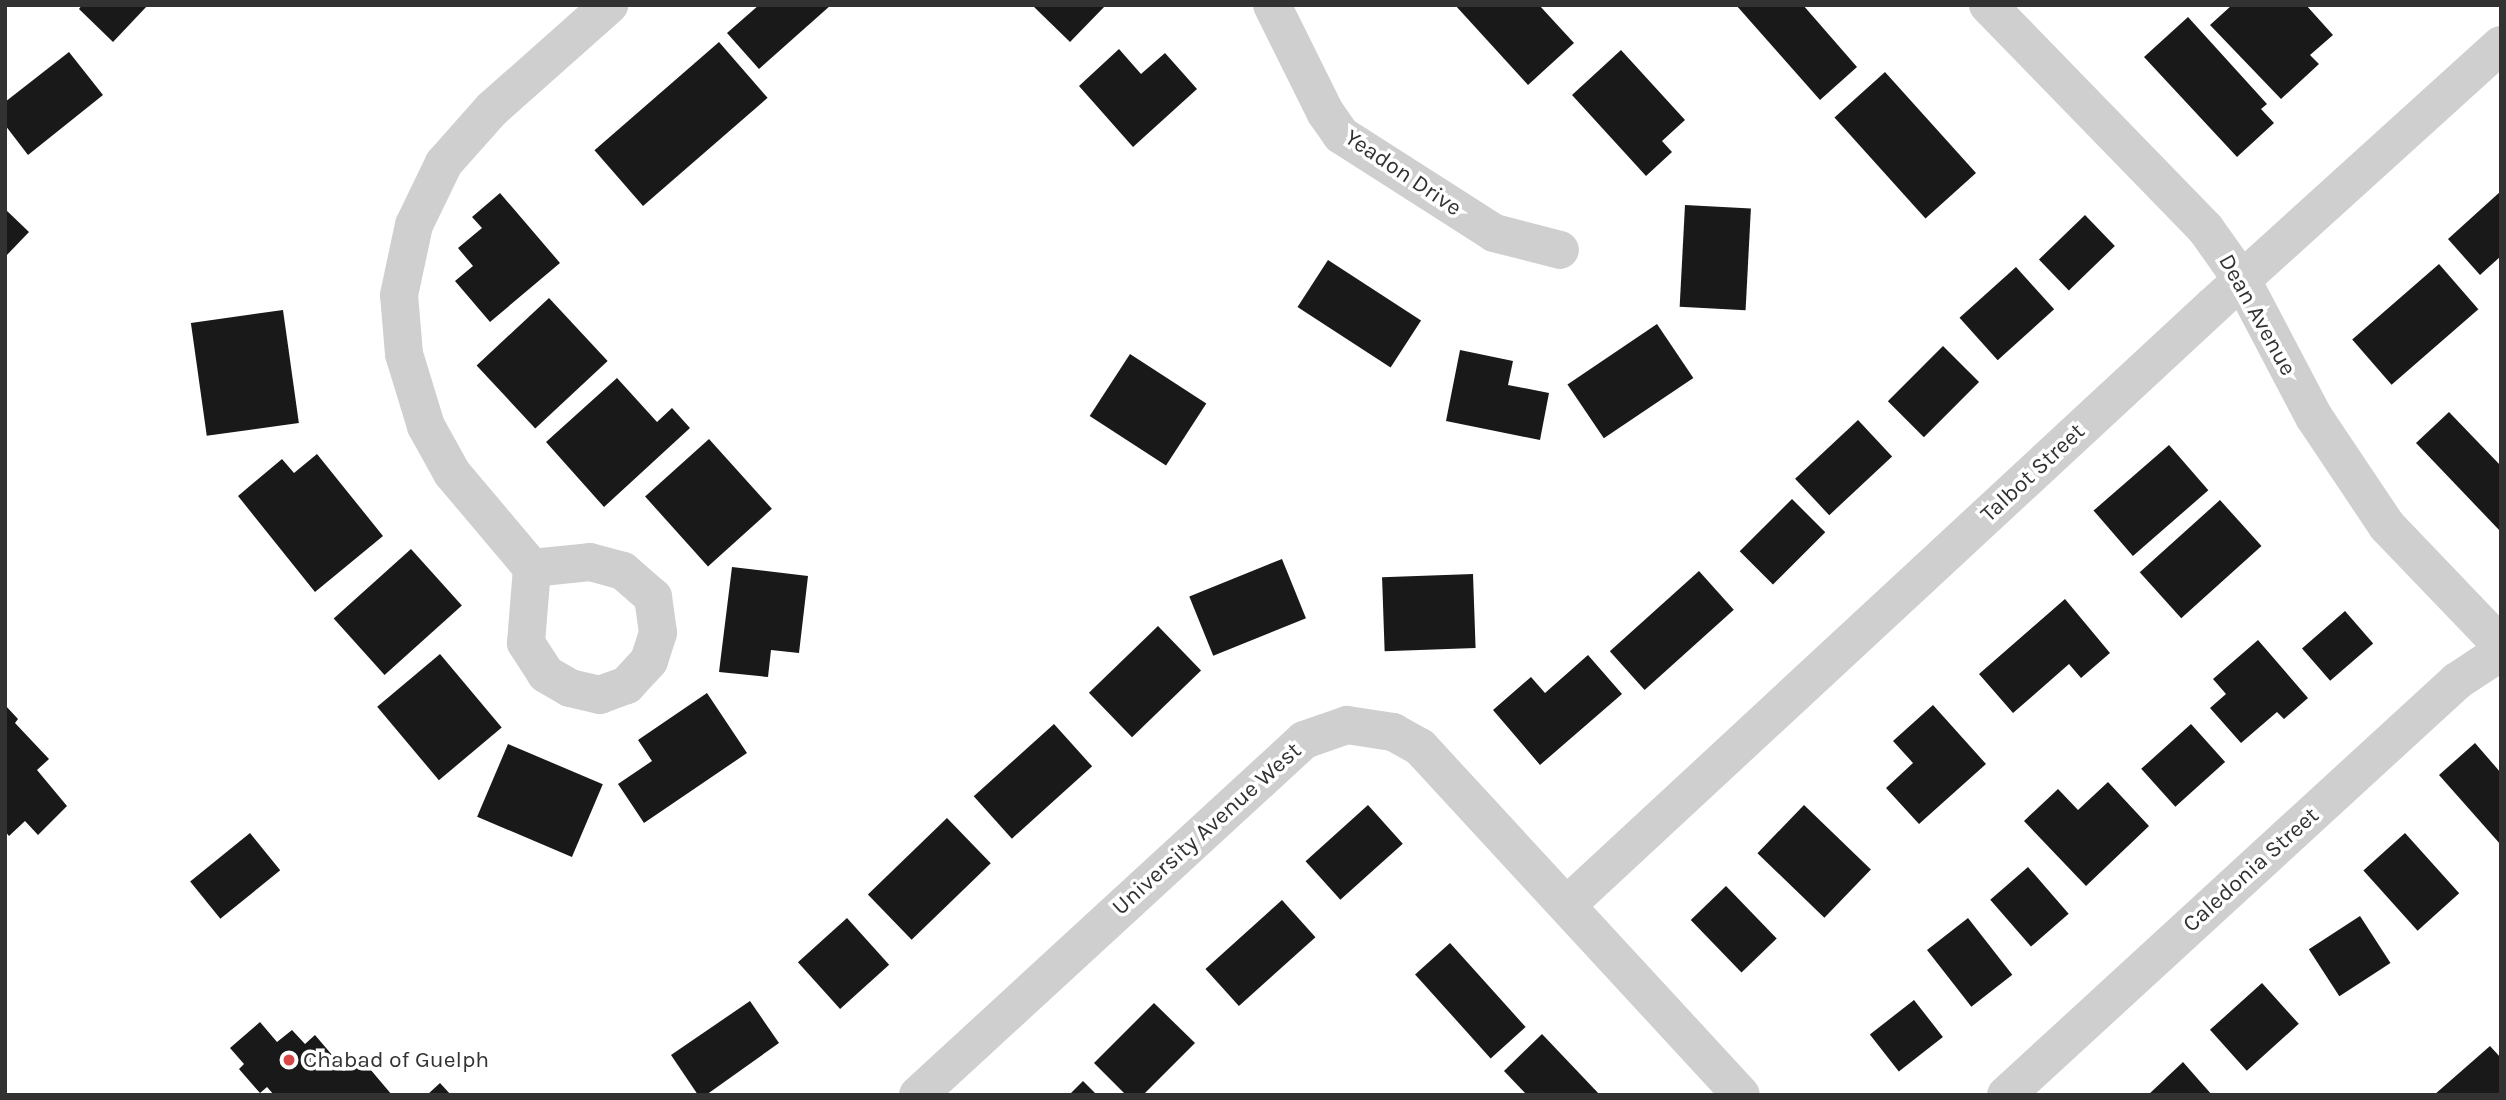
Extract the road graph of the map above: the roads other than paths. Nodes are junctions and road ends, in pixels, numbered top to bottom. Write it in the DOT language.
graph roads {
  1 [pos="609,5"];
  2 [pos="1272,5"];
  3 [pos="1988,5"];
  4 [pos="2501,45"];
  5 [pos="1560,250"];
  6 [pos="2242,280"];
  7 [pos="532,568"];
  8 [pos="2501,645"];
  9 [pos="2501,652"];
  10 [pos="1568,904"];
  11 [pos="918,1095"];
  12 [pos="1741,1095"];
  13 [pos="2006,1095"];
  1 -- 7 [label="street"];
  2 -- 5 [label="street, Yeadon Drive"];
  3 -- 6 [label="street, Dean Avenue"];
  4 -- 6 [label="street, Talbot Street"];
  6 -- 8 [label="street, Dean Avenue"];
  6 -- 10 [label="street, Talbot Street"];
  9 -- 13 [label="street, Caledonia Street"];
  10 -- 11 [label="street, University Avenue West"];
  10 -- 12 [label="street, University Avenue West"];
}
